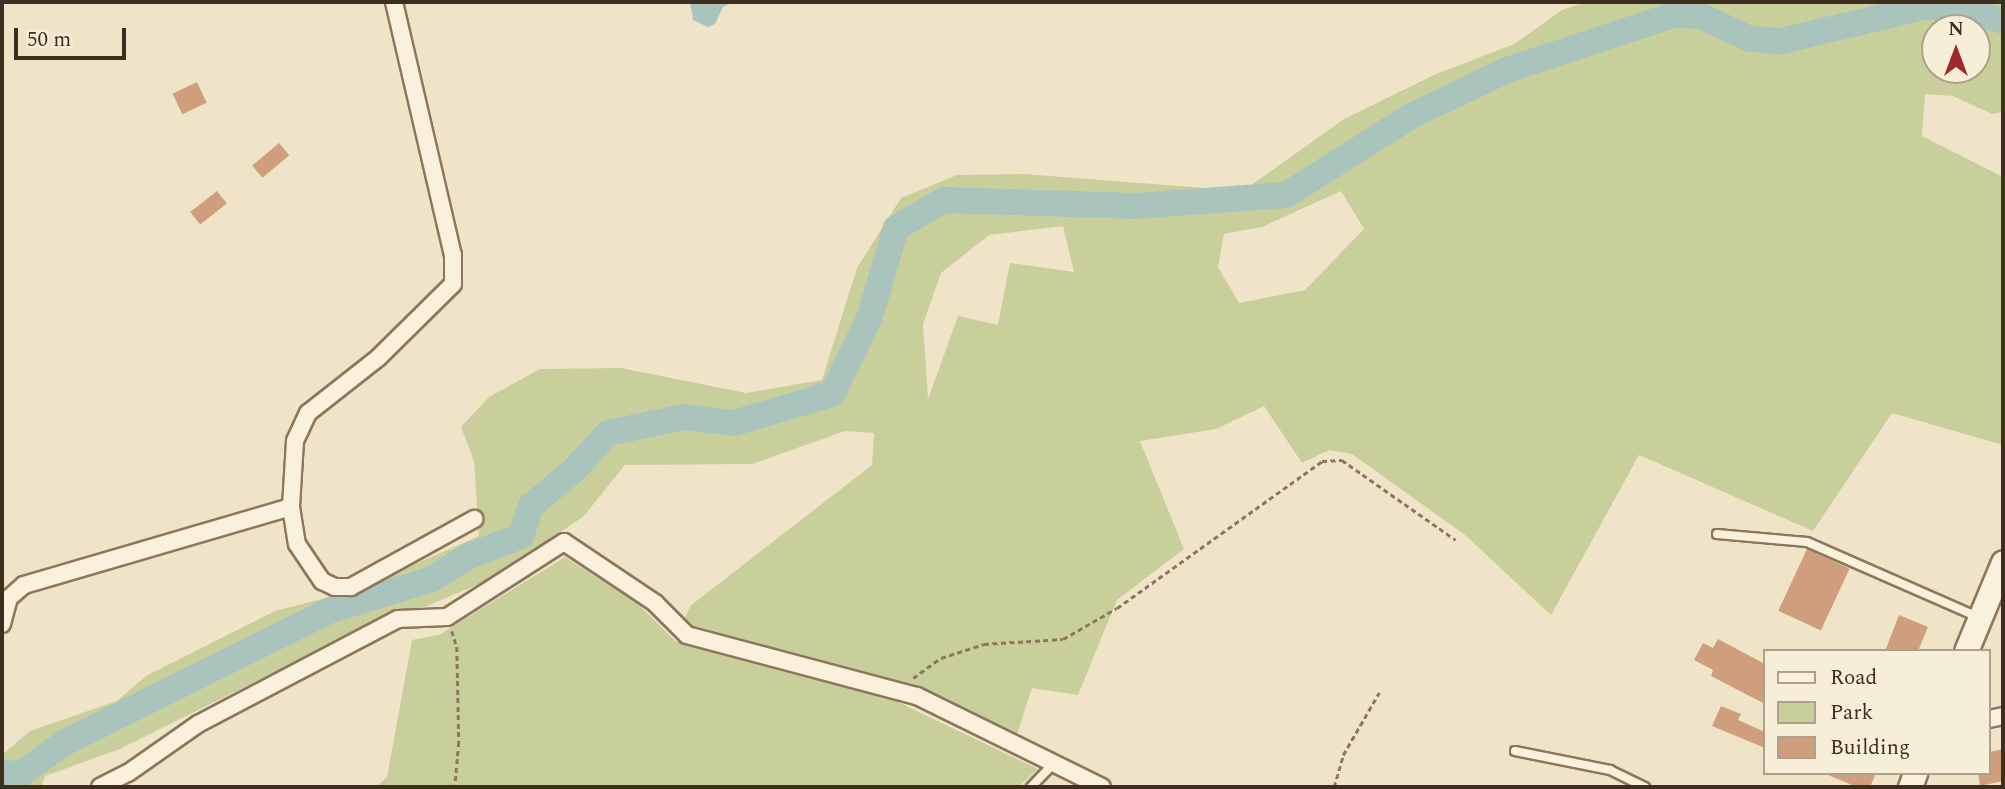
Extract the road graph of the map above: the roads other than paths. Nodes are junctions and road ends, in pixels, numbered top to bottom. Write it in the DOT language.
graph roads {
  1 [pos="394,2"];
  2 [pos="291,508"];
  3 [pos="474,519"];
  4 [pos="1717,534"];
  5 [pos="2003,562"];
  6 [pos="1980,618"];
  7 [pos="2,624"];
  8 [pos="1967,649"];
  9 [pos="1515,751"];
  10 [pos="1053,764"];
  11 [pos="100,787"];
  12 [pos="1031,787"];
  13 [pos="1102,787"];
  14 [pos="1645,787"];
  1 -- 2 [label="street"];
  2 -- 3 [label="street"];
  2 -- 7 [label="street"];
  4 -- 6 [label="lane"];
  5 -- 6 [label="street"];
  6 -- 8 [label="street"];
  9 -- 14 [label="lane"];
  10 -- 11 [label="street"];
  10 -- 12 [label="lane"];
  10 -- 13 [label="street"];
}
